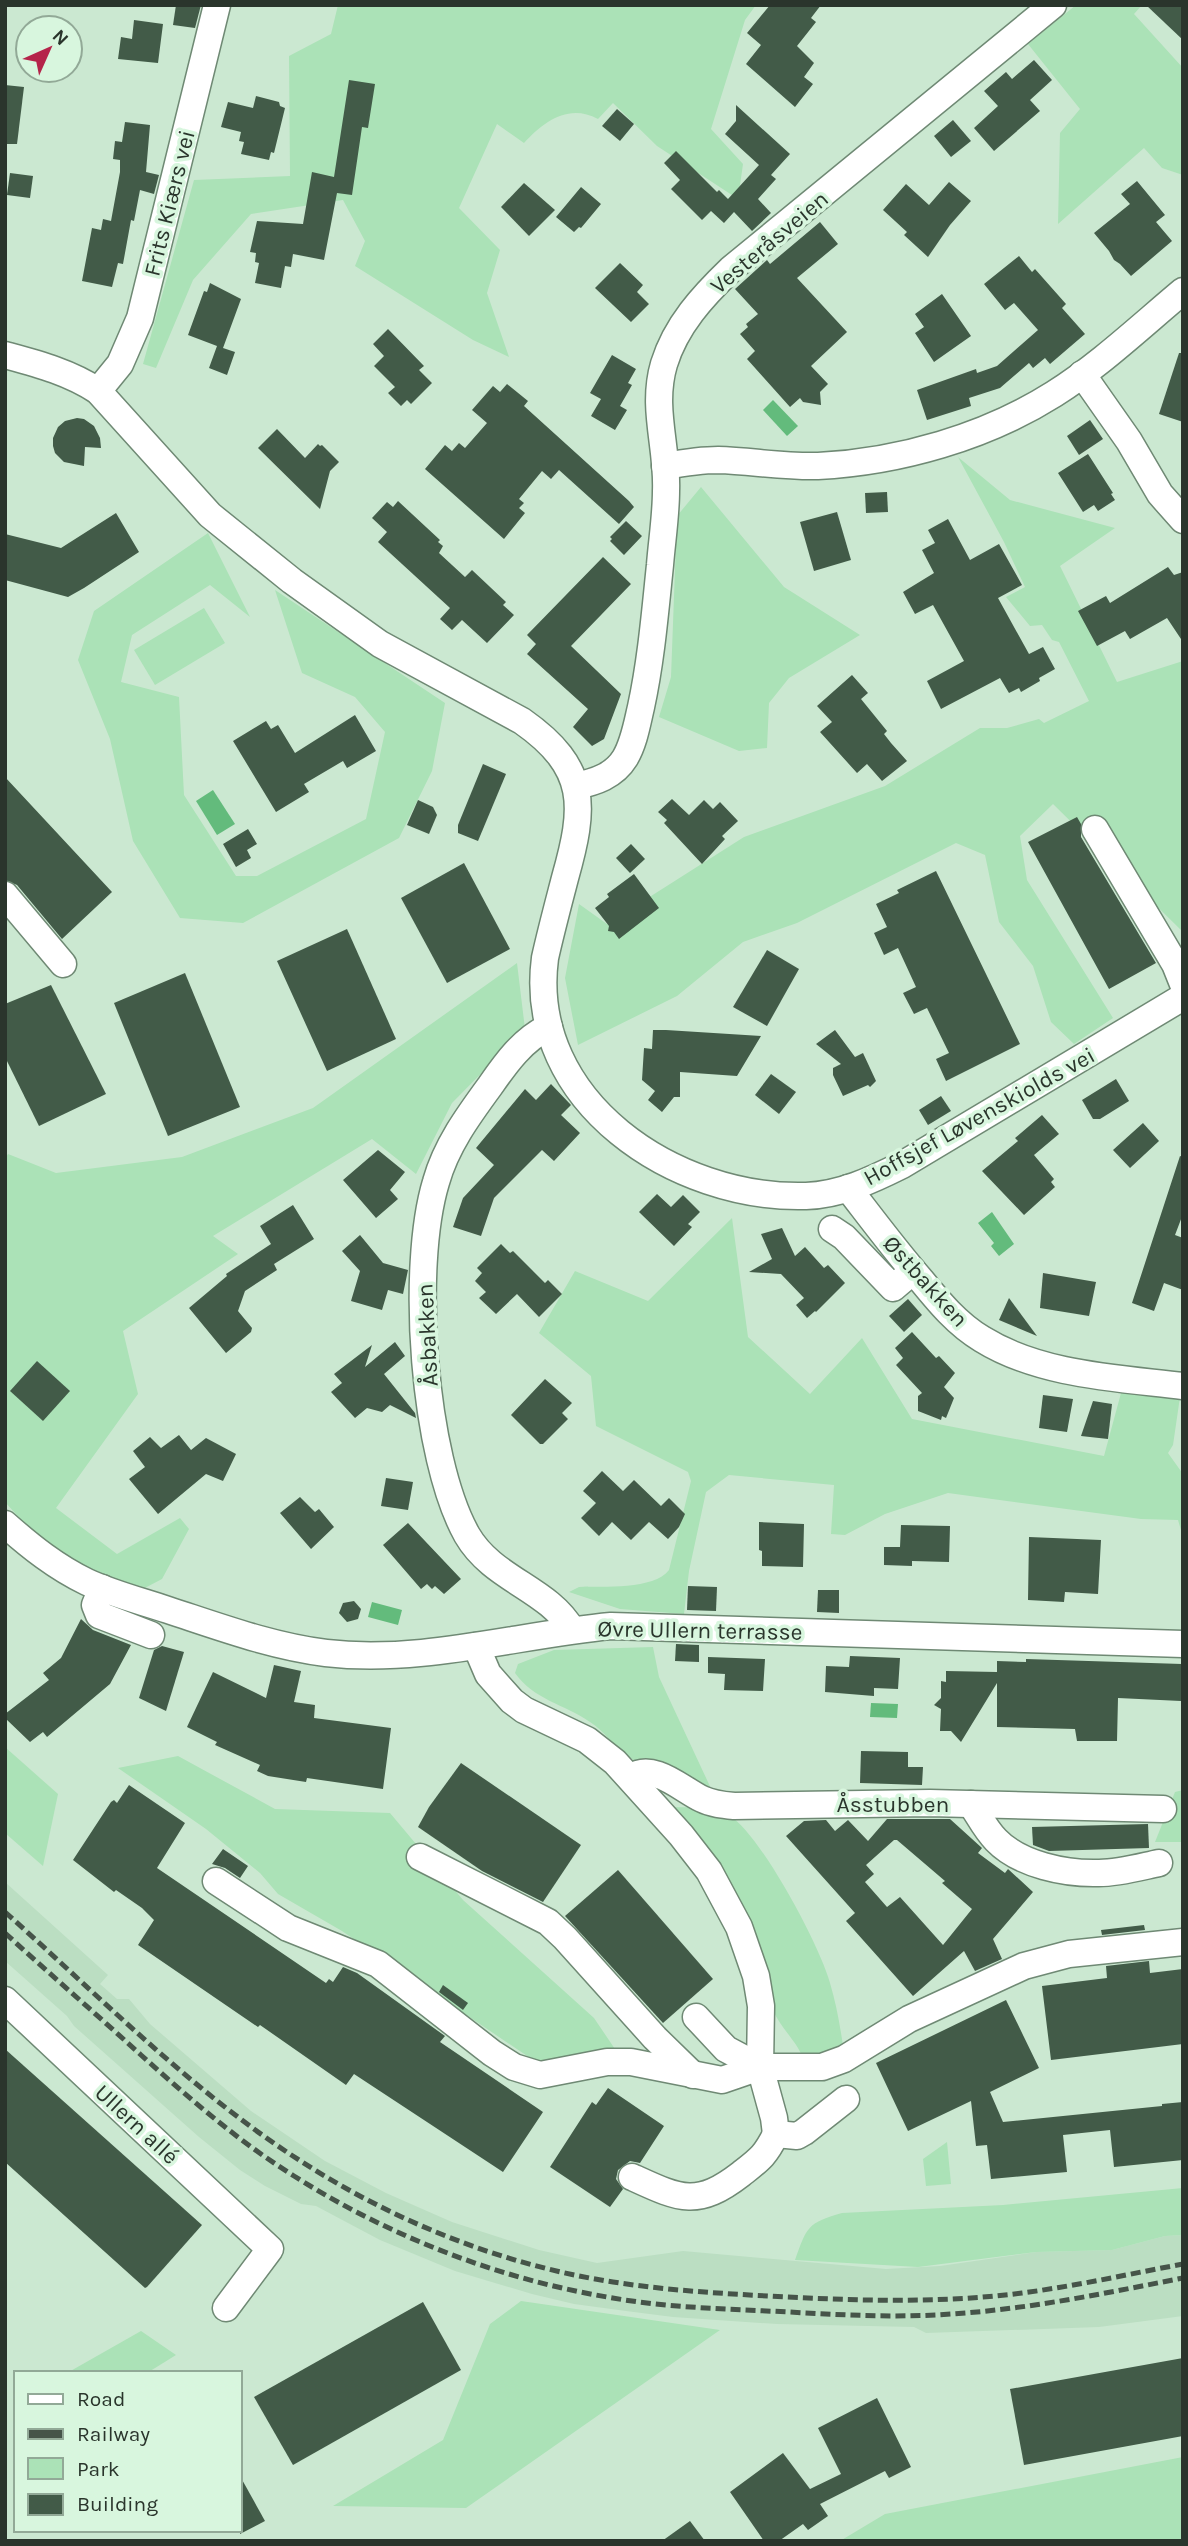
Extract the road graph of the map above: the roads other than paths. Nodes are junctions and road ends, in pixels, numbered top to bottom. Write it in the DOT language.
graph roads {
  1 [pos="217,5"];
  2 [pos="1053,5"];
  3 [pos="1183,291"];
  4 [pos="5,355"];
  5 [pos="1082,374"];
  6 [pos="98,391"];
  7 [pos="665,466"];
  8 [pos="1183,520"];
  9 [pos="576,786"];
  10 [pos="1095,829"];
  11 [pos="5,895"];
  12 [pos="63,964"];
  13 [pos="1183,984"];
  14 [pos="1183,997"];
  15 [pos="549,1027"];
  16 [pos="848,1188"];
  17 [pos="832,1229"];
  18 [pos="913,1271"];
  19 [pos="1183,1386"];
  20 [pos="5,1524"];
  21 [pos="102,1587"];
  22 [pos="572,1630"];
  23 [pos="151,1635"];
  24 [pos="1183,1644"];
  25 [pos="475,1646"];
  26 [pos="631,1777"];
  27 [pos="971,1804"];
  28 [pos="1163,1809"];
  29 [pos="420,1857"];
  30 [pos="1159,1863"];
  31 [pos="216,1881"];
  32 [pos="1183,1942"];
  33 [pos="5,2000"];
  34 [pos="696,2017"];
  35 [pos="760,2067"];
  36 [pos="693,2075"];
  37 [pos="846,2099"];
  38 [pos="776,2134"];
  39 [pos="632,2177"];
  40 [pos="226,2308"];
  1 -- 6 [label="street, Frits Kiærs vei"];
  2 -- 7 [label="street, Vesteråsveien"];
  3 -- 5 [label="street"];
  4 -- 6 [label="street, Hoffsjef Løvenskiolds vei"];
  5 -- 7 [label="street"];
  5 -- 8 [label="street"];
  6 -- 9 [label="street, Hoffsjef Løvenskiolds vei"];
  7 -- 9 [label="street, Vesteråsveien"];
  9 -- 15 [label="street, Hoffsjef Løvenskiolds vei"];
  10 -- 13 [label="street"];
  11 -- 12 [label="street"];
  14 -- 16 [label="street, Hoffsjef Løvenskiolds vei"];
  15 -- 16 [label="street, Hoffsjef Løvenskiolds vei"];
  15 -- 22 [label="street, Åsbakken"];
  16 -- 18 [label="street, Østbakken"];
  17 -- 18 [label="street"];
  18 -- 19 [label="street, Østbakken"];
  20 -- 21 [label="street, Øvre Ullern terrasse"];
  21 -- 23 [label="street"];
  21 -- 25 [label="street, Øvre Ullern terrasse"];
  22 -- 24 [label="street, Øvre Ullern terrasse"];
  22 -- 25 [label="street, Øvre Ullern terrasse"];
  25 -- 26 [label="street"];
  26 -- 27 [label="street, Åsstubben"];
  26 -- 35 [label="street"];
  27 -- 28 [label="street, Åsstubben"];
  27 -- 30 [label="street"];
  29 -- 36 [label="street"];
  31 -- 36 [label="street"];
  32 -- 35 [label="street"];
  33 -- 40 [label="street, Ullern allé"];
  34 -- 35 [label="street"];
  35 -- 36 [label="street"];
  35 -- 38 [label="street"];
  37 -- 38 [label="street"];
  38 -- 39 [label="street"];
}
